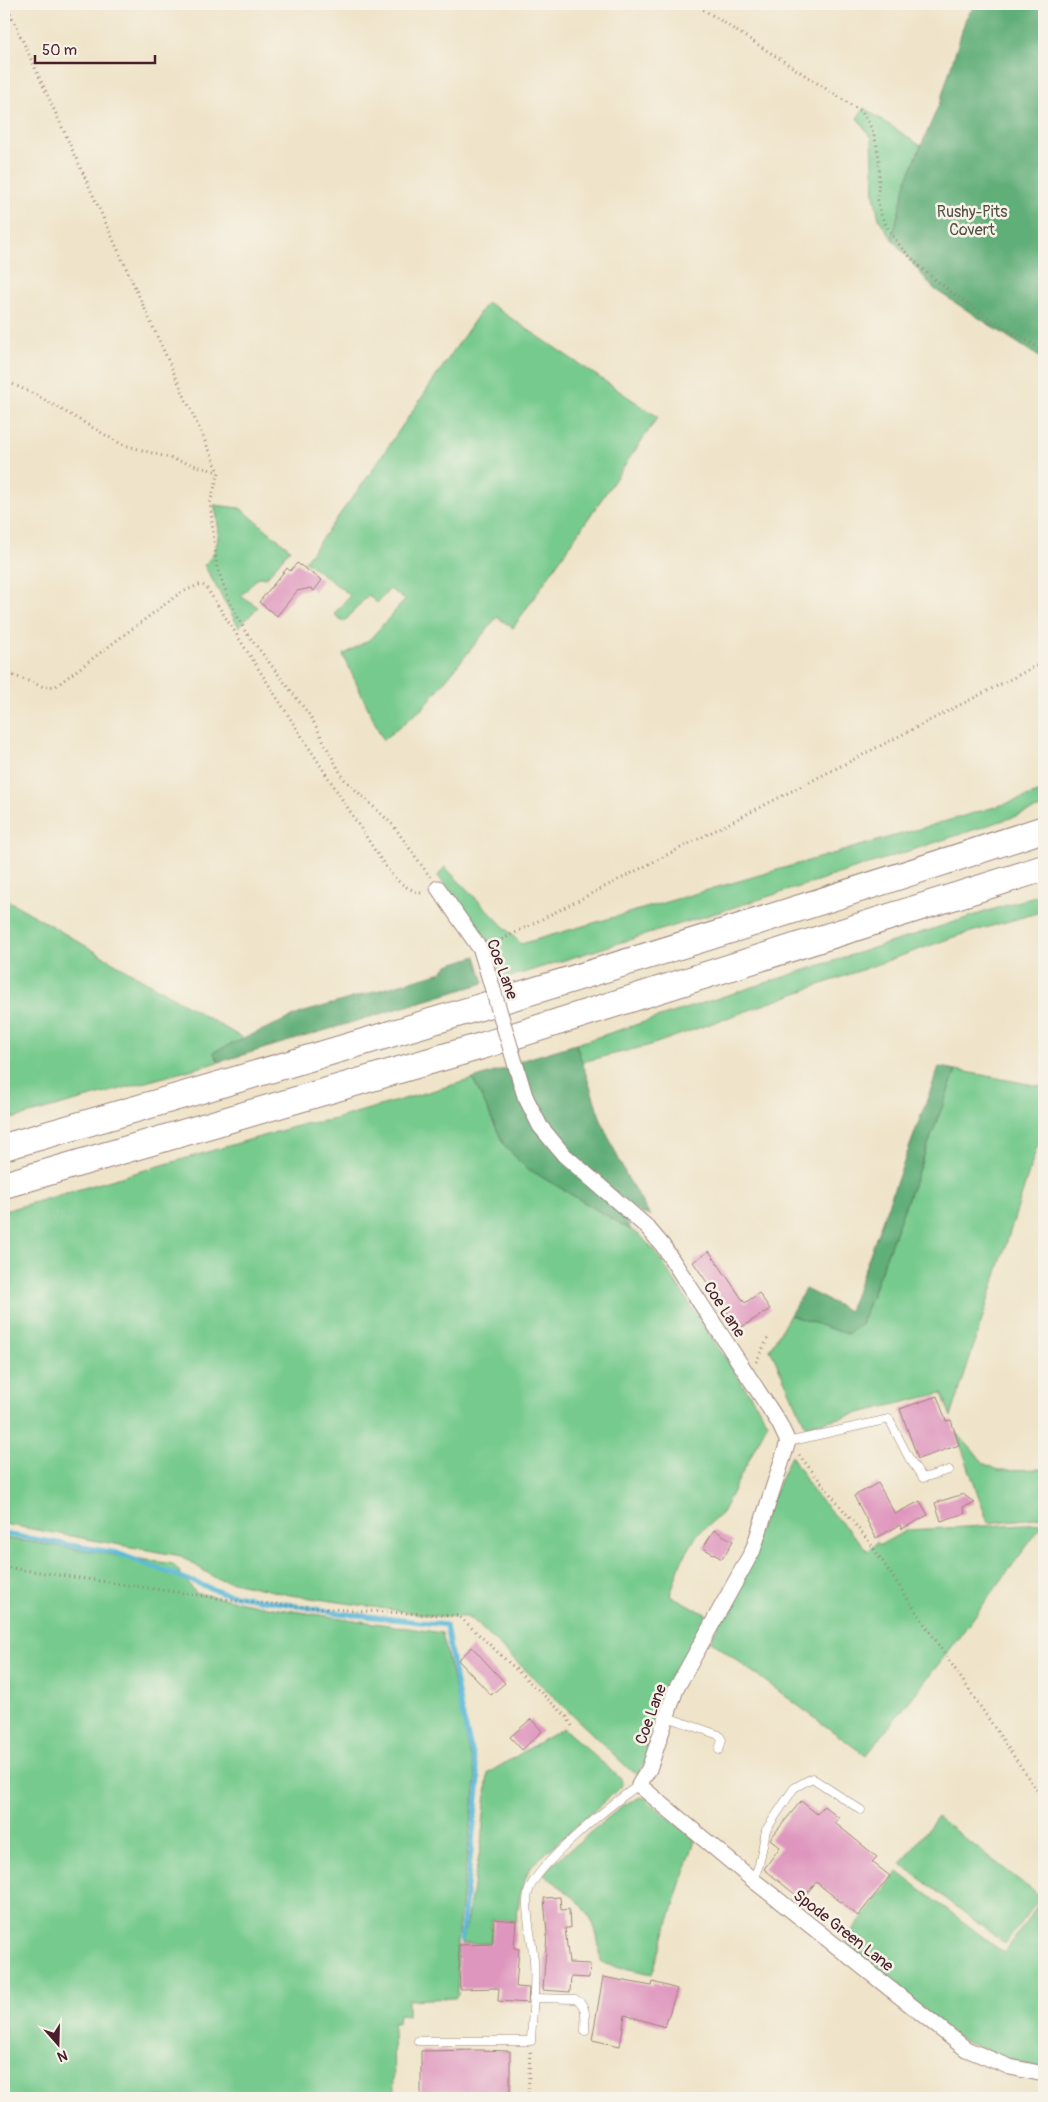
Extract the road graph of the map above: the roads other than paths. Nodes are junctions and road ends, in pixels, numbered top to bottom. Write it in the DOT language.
graph roads {
  1 [pos="1044,829"];
  2 [pos="1044,868"];
  3 [pos="439,889"];
  4 [pos="4,1147"];
  5 [pos="4,1185"];
  6 [pos="788,1442"];
  7 [pos="949,1470"];
  8 [pos="667,1717"];
  9 [pos="719,1750"];
  10 [pos="639,1785"];
  11 [pos="861,1810"];
  12 [pos="753,1880"];
  13 [pos="533,1998"];
  14 [pos="585,2031"];
  15 [pos="418,2041"];
  16 [pos="1044,2074"];
  1 -- 4 [label="highway"];
  2 -- 5 [label="highway"];
  3 -- 6 [label="street, Coe Lane, bridge"];
  6 -- 7 [label="lane"];
  6 -- 8 [label="street, Coe Lane"];
  8 -- 9 [label="lane"];
  8 -- 10 [label="street, Coe Lane"];
  10 -- 12 [label="street, Spode Green Lane"];
  10 -- 13 [label="lane"];
  11 -- 12 [label="lane"];
  12 -- 16 [label="street, Spode Green Lane"];
  13 -- 14 [label="lane"];
  13 -- 15 [label="lane"];
}
